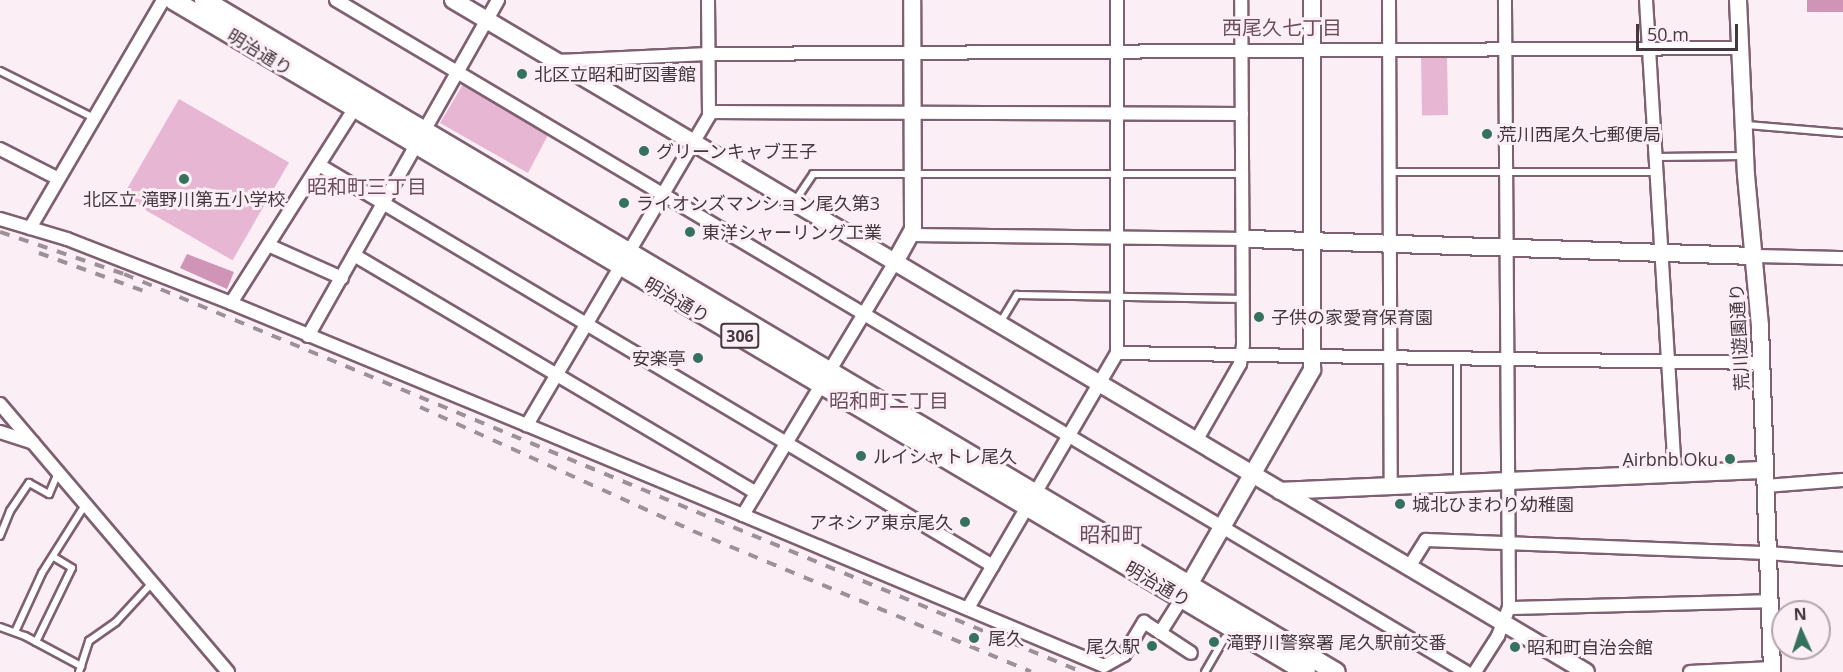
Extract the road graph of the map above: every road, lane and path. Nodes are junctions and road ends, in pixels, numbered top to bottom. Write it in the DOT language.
graph roads {
  1 [pos="163,0"];
  2 [pos="173,0"];
  3 [pos="204,0"];
  4 [pos="336,0"];
  5 [pos="453,0"];
  6 [pos="498,0"];
  7 [pos="708,0"];
  8 [pos="912,0"];
  9 [pos="1117,0"];
  10 [pos="1241,0"];
  11 [pos="1312,0"];
  12 [pos="1389,0"];
  13 [pos="1505,0"];
  14 [pos="1646,0"];
  15 [pos="1738,0"];
  16 [pos="487,21"];
  17 [pos="1741,48"];
  18 [pos="1312,50"];
  19 [pos="1389,50"];
  20 [pos="1505,50"];
  21 [pos="1649,50"];
  22 [pos="1241,51"];
  23 [pos="912,53"];
  24 [pos="1117,53"];
  25 [pos="708,54"];
  26 [pos="556,61"];
  27 [pos="0,71"];
  28 [pos="459,74"];
  29 [pos="359,101"];
  30 [pos="710,112"];
  31 [pos="1118,113"];
  32 [pos="912,114"];
  33 [pos="1242,114"];
  34 [pos="94,118"];
  35 [pos="1746,125"];
  36 [pos="1843,133"];
  37 [pos="422,139"];
  38 [pos="694,145"];
  39 [pos="0,149"];
  40 [pos="1746,156"];
  41 [pos="1655,158"];
  42 [pos="319,165"];
  43 [pos="1390,172"];
  44 [pos="1656,172"];
  45 [pos="1505,173"];
  46 [pos="1118,174"];
  47 [pos="1242,174"];
  48 [pos="912,175"];
  49 [pos="57,178"];
  50 [pos="663,196"];
  51 [pos="794,202"];
  52 [pos="383,203"];
  53 [pos="0,219"];
  54 [pos="30,228"];
  55 [pos="912,235"];
  56 [pos="1118,237"];
  57 [pos="1246,239"];
  58 [pos="1312,240"];
  59 [pos="1390,243"];
  60 [pos="268,245"];
  61 [pos="1506,247"];
  62 [pos="1661,254"];
  63 [pos="354,255"];
  64 [pos="1753,256"];
  65 [pos="1843,258"];
  66 [pos="626,261"];
  67 [pos="895,262"];
  68 [pos="342,278"];
  69 [pos="1119,297"];
  70 [pos="1243,299"];
  71 [pos="231,303"];
  72 [pos="864,314"];
  73 [pos="587,324"];
  74 [pos="1000,324"];
  75 [pos="308,336"];
  76 [pos="1117,353"];
  77 [pos="1241,356"];
  78 [pos="1314,358"];
  79 [pos="1506,358"];
  80 [pos="1390,359"];
  81 [pos="1457,359"];
  82 [pos="1668,361"];
  83 [pos="1761,363"];
  84 [pos="556,375"];
  85 [pos="826,379"];
  86 [pos="1099,384"];
  87 [pos="0,404"];
  88 [pos="527,425"];
  89 [pos="0,432"];
  90 [pos="1069,437"];
  91 [pos="1196,441"];
  92 [pos="786,442"];
  93 [pos="33,443"];
  94 [pos="58,473"];
  95 [pos="1675,473"];
  96 [pos="1252,474"];
  97 [pos="1765,478"];
  98 [pos="1506,480"];
  99 [pos="1843,480"];
  100 [pos="1457,482"];
  101 [pos="1391,486"];
  102 [pos="1280,491"];
  103 [pos="755,492"];
  104 [pos="1032,502"];
  105 [pos="85,505"];
  106 [pos="743,515"];
  107 [pos="1221,526"];
  108 [pos="0,536"];
  109 [pos="1507,543"];
  110 [pos="1768,553"];
  111 [pos="54,557"];
  112 [pos="1843,559"];
  113 [pos="993,566"];
  114 [pos="1409,567"];
  115 [pos="153,582"];
  116 [pos="1185,591"];
  117 [pos="1770,601"];
  118 [pos="968,608"];
  119 [pos="1506,615"];
  120 [pos="0,627"];
  121 [pos="15,632"];
  122 [pos="1160,633"];
  123 [pos="1226,638"];
  124 [pos="36,642"];
  125 [pos="1191,653"];
  126 [pos="80,669"];
  127 [pos="1772,670"];
  128 [pos="228,672"];
  129 [pos="1205,672"];
  130 [pos="1306,672"];
  131 [pos="1336,672"];
  132 [pos="1466,672"];
  133 [pos="1475,672"];
  134 [pos="1586,672"];
  135 [pos="1690,672"];
  1 -- 34 [label="street"];
  2 -- 29 [label="main road, 明治通り / 306"];
  3 -- 29 [label="main road, 明治通り / 306"];
  4 -- 28 [label="street"];
  5 -- 16 [label="street"];
  6 -- 16 [label="street"];
  7 -- 25 [label="street"];
  8 -- 23 [label="street"];
  9 -- 24 [label="street"];
  10 -- 22 [label="street"];
  11 -- 18 [label="street"];
  12 -- 19 [label="street"];
  13 -- 20 [label="street"];
  14 -- 21 [label="street"];
  15 -- 17 [label="street, 荒川遊園通り"];
  16 -- 26 [label="street"];
  16 -- 28 [label="street"];
  17 -- 21 [label="street"];
  17 -- 35 [label="street, 荒川遊園通り"];
  18 -- 19 [label="street"];
  18 -- 22 [label="street"];
  18 -- 58 [label="street"];
  19 -- 20 [label="street"];
  19 -- 43 [label="street"];
  20 -- 21 [label="street"];
  20 -- 45 [label="street"];
  21 -- 41 [label="street"];
  22 -- 24 [label="street"];
  22 -- 33 [label="street"];
  23 -- 24 [label="street"];
  23 -- 25 [label="street"];
  23 -- 32 [label="street"];
  24 -- 31 [label="street"];
  25 -- 26 [label="street"];
  25 -- 30 [label="street"];
  26 -- 38 [label="street"];
  27 -- 34 [label="lane"];
  28 -- 37 [label="street"];
  28 -- 50 [label="street"];
  29 -- 37 [label="main road, 明治通り / 306"];
  29 -- 42 [label="street"];
  30 -- 32 [label="street"];
  30 -- 38 [label="street"];
  31 -- 32 [label="street"];
  31 -- 33 [label="street"];
  31 -- 46 [label="street"];
  32 -- 48 [label="street"];
  33 -- 47 [label="street"];
  34 -- 49 [label="street"];
  35 -- 36 [label="lane"];
  35 -- 40 [label="street, 荒川遊園通り"];
  37 -- 52 [label="street"];
  37 -- 66 [label="main road, 明治通り / 306"];
  38 -- 50 [label="street"];
  38 -- 51 [label="street"];
  39 -- 49 [label="street"];
  40 -- 41 [label="lane"];
  40 -- 64 [label="street, 荒川遊園通り"];
  41 -- 44 [label="street"];
  42 -- 52 [label="street"];
  42 -- 60 [label="street"];
  43 -- 45 [label="lane"];
  43 -- 59 [label="street"];
  44 -- 45 [label="lane"];
  44 -- 62 [label="street"];
  45 -- 61 [label="street"];
  46 -- 47 [label="lane"];
  46 -- 48 [label="lane"];
  46 -- 56 [label="street"];
  47 -- 57 [label="street"];
  48 -- 51 [label="lane"];
  48 -- 55 [label="street"];
  49 -- 54 [label="street"];
  50 -- 66 [label="street"];
  50 -- 72 [label="street"];
  51 -- 67 [label="street"];
  52 -- 63 [label="street"];
  52 -- 73 [label="street"];
  53 -- 54 [label="street"];
  54 -- 71 [label="street"];
  55 -- 56 [label="street"];
  55 -- 67 [label="street"];
  56 -- 57 [label="street"];
  56 -- 69 [label="street"];
  57 -- 58 [label="street"];
  57 -- 70 [label="street"];
  58 -- 59 [label="street"];
  58 -- 78 [label="street"];
  59 -- 61 [label="street"];
  59 -- 80 [label="street"];
  60 -- 68 [label="street"];
  60 -- 71 [label="street"];
  61 -- 62 [label="street"];
  61 -- 79 [label="street"];
  62 -- 64 [label="street"];
  62 -- 82 [label="street"];
  63 -- 68 [label="street"];
  63 -- 84 [label="street"];
  64 -- 65 [label="street"];
  64 -- 83 [label="street, 荒川遊園通り"];
  66 -- 73 [label="street"];
  66 -- 85 [label="main road, 明治通り / 306"];
  67 -- 72 [label="street"];
  67 -- 74 [label="street"];
  68 -- 75 [label="street"];
  69 -- 70 [label="lane"];
  69 -- 74 [label="lane"];
  69 -- 76 [label="street"];
  70 -- 77 [label="street"];
  71 -- 75 [label="street"];
  72 -- 85 [label="street"];
  72 -- 90 [label="street"];
  73 -- 84 [label="street"];
  73 -- 92 [label="street"];
  74 -- 86 [label="street"];
  75 -- 88 [label="street"];
  76 -- 77 [label="street"];
  76 -- 86 [label="street"];
  77 -- 78 [label="street"];
  77 -- 91 [label="street"];
  78 -- 80 [label="street"];
  78 -- 96 [label="street"];
  79 -- 81 [label="street"];
  79 -- 82 [label="street"];
  79 -- 98 [label="street"];
  80 -- 81 [label="street"];
  80 -- 101 [label="street"];
  81 -- 100 [label="lane"];
  82 -- 83 [label="street"];
  82 -- 95 [label="street"];
  83 -- 97 [label="street, 荒川遊園通り"];
  84 -- 88 [label="street"];
  84 -- 103 [label="street"];
  85 -- 92 [label="street"];
  85 -- 104 [label="main road, 明治通り / 306"];
  86 -- 90 [label="street"];
  86 -- 91 [label="street"];
  87 -- 93 [label="street"];
  88 -- 106 [label="street"];
  89 -- 93 [label="street"];
  90 -- 104 [label="street"];
  90 -- 107 [label="street"];
  91 -- 96 [label="street"];
  92 -- 103 [label="street"];
  92 -- 113 [label="street"];
  93 -- 94 [label="street"];
  94 -- 105 [label="street"];
  94 -- 108 [label="lane"];
  95 -- 97 [label="street"];
  95 -- 98 [label="street"];
  96 -- 102 [label="street"];
  96 -- 107 [label="street"];
  97 -- 99 [label="street"];
  97 -- 110 [label="street, 荒川遊園通り"];
  98 -- 100 [label="street"];
  98 -- 109 [label="street"];
  100 -- 101 [label="street"];
  101 -- 102 [label="street"];
  102 -- 114 [label="street"];
  103 -- 106 [label="street"];
  104 -- 113 [label="street"];
  104 -- 116 [label="main road, 明治通り / 306"];
  105 -- 111 [label="lane"];
  105 -- 115 [label="street"];
  106 -- 118 [label="street"];
  107 -- 116 [label="street"];
  107 -- 132 [label="street"];
  109 -- 110 [label="street"];
  109 -- 114 [label="street"];
  109 -- 119 [label="street"];
  110 -- 112 [label="street"];
  110 -- 117 [label="street, 荒川遊園通り"];
  111 -- 121 [label="lane"];
  111 -- 124 [label="lane"];
  113 -- 118 [label="street"];
  114 -- 119 [label="street"];
  115 -- 126 [label="lane"];
  115 -- 128 [label="street"];
  116 -- 122 [label="street"];
  116 -- 130 [label="main road, 明治通り / 306"];
  116 -- 131 [label="main road, 明治通り / 306"];
  117 -- 119 [label="street"];
  117 -- 127 [label="street, 荒川遊園通り"];
  118 -- 122 [label="street"];
  119 -- 133 [label="street"];
  119 -- 134 [label="street"];
  120 -- 121 [label="lane"];
  121 -- 124 [label="lane"];
  122 -- 125 [label="street"];
  123 -- 129 [label="lane"];
  124 -- 126 [label="lane"];
  127 -- 135 [label="street"];
}
